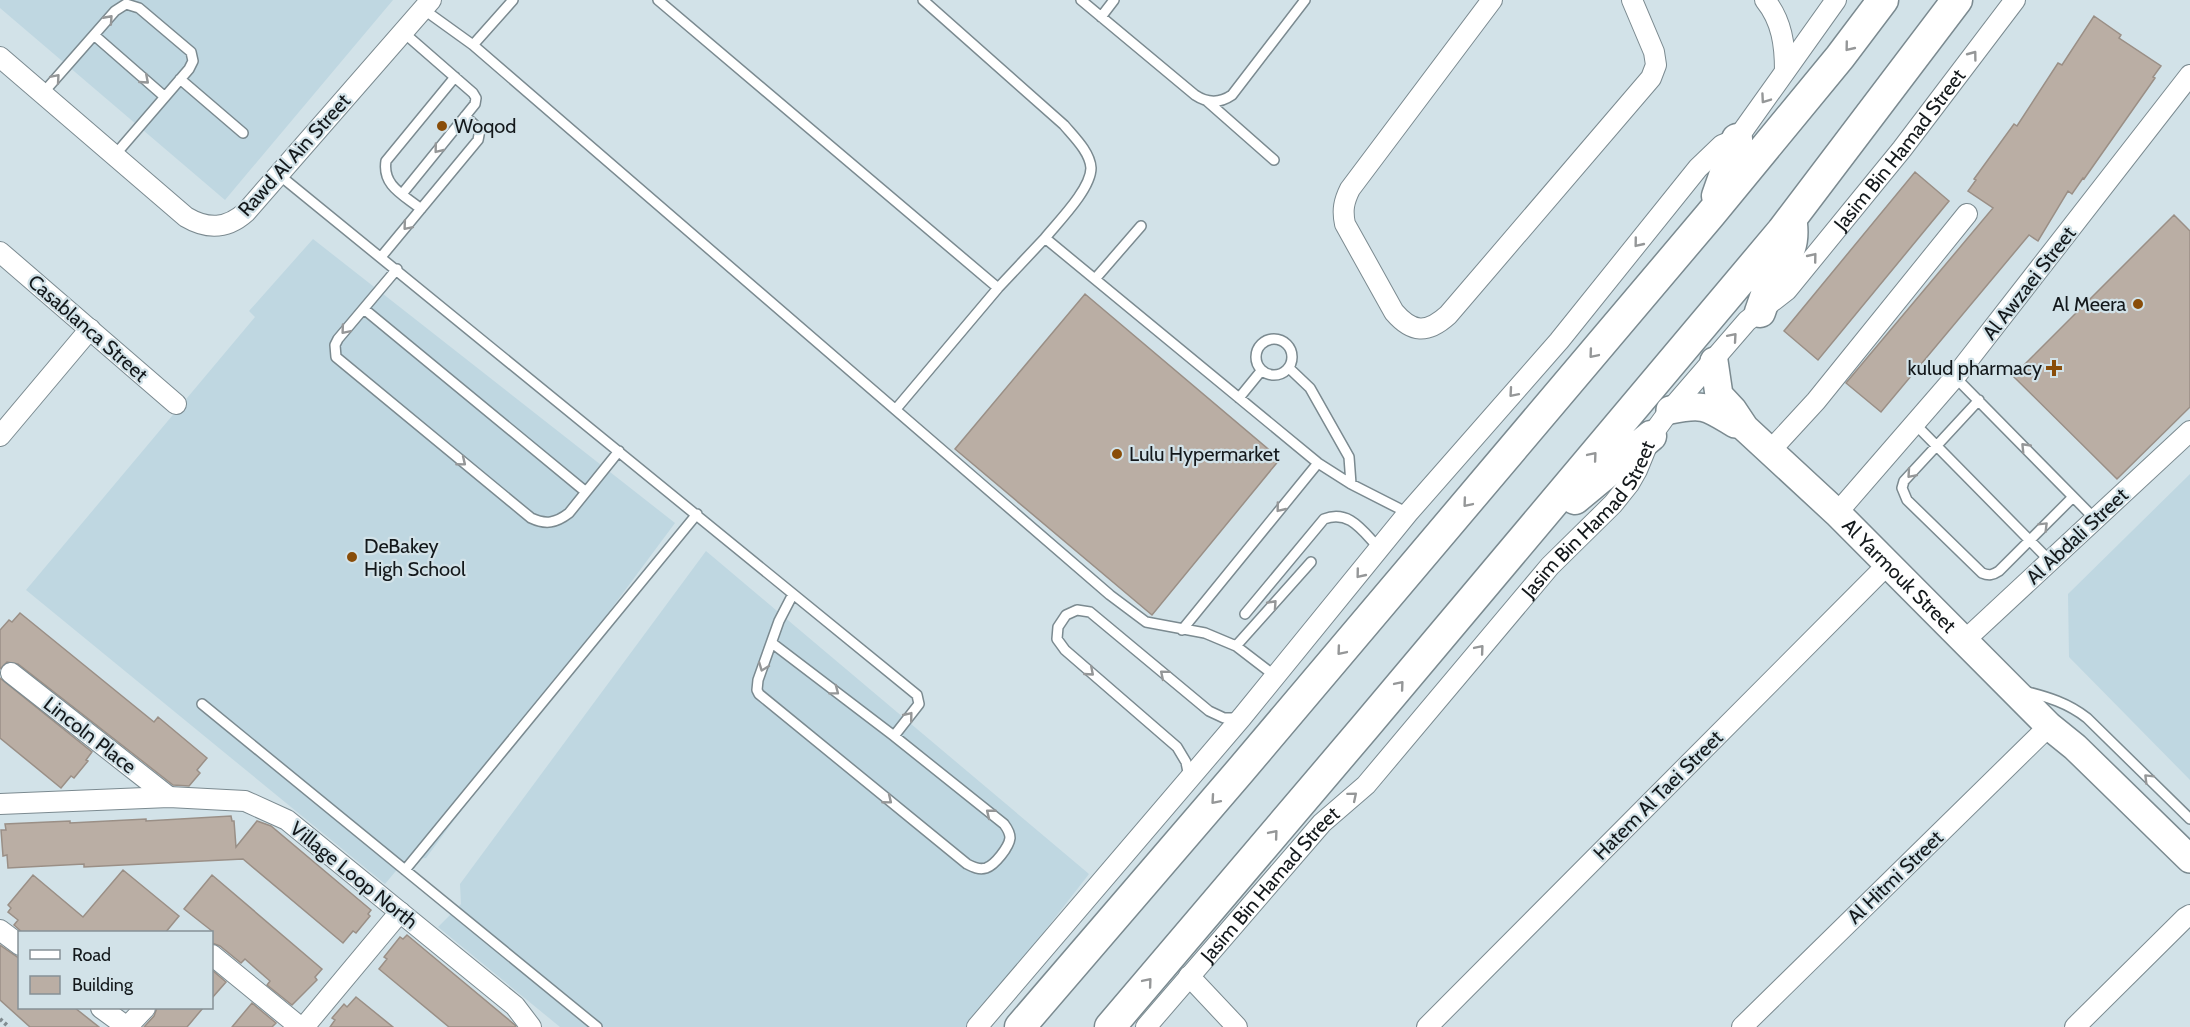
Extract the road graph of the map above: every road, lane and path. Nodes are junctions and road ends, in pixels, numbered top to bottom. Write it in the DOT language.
graph roads {
  1 [pos="513,0"];
  2 [pos="658,0"];
  3 [pos="923,0"];
  4 [pos="1081,0"];
  5 [pos="1114,0"];
  6 [pos="1305,0"];
  7 [pos="1492,0"];
  8 [pos="1632,0"];
  9 [pos="1765,0"];
  10 [pos="1836,0"];
  11 [pos="1884,0"];
  12 [pos="1934,0"];
  13 [pos="1957,0"];
  14 [pos="2015,0"];
  15 [pos="427,4"];
  16 [pos="1101,16"];
  17 [pos="403,32"];
  18 [pos="94,35"];
  19 [pos="473,45"];
  20 [pos="0,57"];
  21 [pos="1785,71"];
  22 [pos="2190,75"];
  23 [pos="455,77"];
  24 [pos="180,79"];
  25 [pos="43,93"];
  26 [pos="165,97"];
  27 [pos="1207,101"];
  28 [pos="1872,113"];
  29 [pos="465,116"];
  30 [pos="243,133"];
  31 [pos="1737,139"];
  32 [pos="114,156"];
  33 [pos="1274,160"];
  34 [pos="278,174"];
  35 [pos="402,194"];
  36 [pos="421,209"];
  37 [pos="1967,214"];
  38 [pos="1710,215"];
  39 [pos="1791,220"];
  40 [pos="1141,226"];
  41 [pos="1045,238"];
  42 [pos="0,252"];
  43 [pos="381,257"];
  44 [pos="397,269"];
  45 [pos="1095,279"];
  46 [pos="998,288"];
  47 [pos="364,309"];
  48 [pos="1760,312"];
  49 [pos="90,329"];
  50 [pos="1714,361"];
  51 [pos="1289,368"];
  52 [pos="1261,371"];
  53 [pos="1955,377"];
  54 [pos="1239,398"];
  55 [pos="1979,400"];
  56 [pos="176,404"];
  57 [pos="896,409"];
  58 [pos="1670,410"];
  59 [pos="1915,424"];
  60 [pos="1745,428"];
  61 [pos="2190,431"];
  62 [pos="0,436"];
  63 [pos="1651,436"];
  64 [pos="1937,446"];
  65 [pos="619,451"];
  66 [pos="1770,451"];
  67 [pos="1318,463"];
  68 [pos="1351,484"];
  69 [pos="586,492"];
  70 [pos="2073,497"];
  71 [pos="1408,513"];
  72 [pos="1837,513"];
  73 [pos="697,514"];
  74 [pos="2095,519"];
  75 [pos="1540,520"];
  76 [pos="2029,540"];
  77 [pos="1380,549"];
  78 [pos="2050,561"];
  79 [pos="1311,562"];
  80 [pos="1888,564"];
  81 [pos="793,594"];
  82 [pos="1245,614"];
  83 [pos="1182,630"];
  84 [pos="1964,640"];
  85 [pos="772,643"];
  86 [pos="1236,646"];
  87 [pos="11,673"];
  88 [pos="1275,676"];
  89 [pos="2010,687"];
  90 [pos="202,704"];
  91 [pos="1242,717"];
  92 [pos="2049,726"];
  93 [pos="894,736"];
  94 [pos="1189,779"];
  95 [pos="169,797"];
  96 [pos="0,804"];
  97 [pos="2190,819"];
  98 [pos="2190,859"];
  99 [pos="405,870"];
  100 [pos="2190,880"];
  101 [pos="2188,911"];
  102 [pos="400,912"];
  103 [pos="0,930"];
  104 [pos="18,944"];
  105 [pos="213,956"];
  106 [pos="1189,976"];
  107 [pos="102,1009"];
  108 [pos="144,1009"];
  109 [pos="0,1019"];
  110 [pos="9,1027"];
  111 [pos="127,1027"];
  112 [pos="302,1027"];
  113 [pos="531,1027"];
  114 [pos="597,1027"];
  115 [pos="977,1027"];
  116 [pos="1020,1027"];
  117 [pos="1110,1027"];
  118 [pos="1146,1027"];
  119 [pos="1238,1027"];
  120 [pos="1427,1027"];
  121 [pos="1742,1027"];
  122 [pos="2075,1027"];
  1 -- 19 [label="lane"];
  2 -- 46 [label="lane"];
  3 -- 41 [label="lane"];
  4 -- 16 [label="lane"];
  5 -- 16 [label="lane"];
  6 -- 27 [label="lane"];
  7 -- 8 [label="street"];
  9 -- 21 [label="street"];
  10 -- 21 [label="street"];
  11 -- 38 [label="main road, one-way"];
  12 -- 28 [label="main road"];
  13 -- 28 [label="main road, Jasim Bin Hamad Street"];
  48 -- 14 [label="street, Jasim Bin Hamad Street, one-way"];
  15 -- 17 [label="street, Rawd Al Ain Street"];
  15 -- 19 [label="lane"];
  16 -- 27 [label="lane"];
  17 -- 23 [label="lane"];
  17 -- 34 [label="street, Rawd Al Ain Street"];
  18 -- 24 [label="lane, one-way"];
  25 -- 18 [label="lane, one-way"];
  18 -- 26 [label="lane, one-way"];
  19 -- 57 [label="lane"];
  20 -- 25 [label="street, Rawd Al Ain Street"];
  21 -- 31 [label="street, one-way"];
  22 -- 53 [label="street, Al Awzaei Street"];
  23 -- 29 [label="lane"];
  23 -- 35 [label="lane"];
  24 -- 26 [label="lane"];
  24 -- 30 [label="lane"];
  25 -- 32 [label="street, Rawd Al Ain Street"];
  26 -- 32 [label="lane"];
  27 -- 33 [label="lane"];
  28 -- 39 [label="main road, Jasim Bin Hamad Street"];
  29 -- 35 [label="lane, one-way"];
  29 -- 36 [label="lane"];
  31 -- 38 [label="main road"];
  31 -- 71 [label="street, one-way"];
  32 -- 34 [label="street, Rawd Al Ain Street"];
  34 -- 43 [label="lane"];
  35 -- 36 [label="lane"];
  36 -- 43 [label="lane, one-way"];
  37 -- 66 [label="street"];
  38 -- 116 [label="main road, one-way"];
  39 -- 48 [label="main road"];
  75 -- 39 [label="main road, Jasim Bin Hamad Street, one-way"];
  40 -- 45 [label="lane"];
  41 -- 45 [label="lane"];
  41 -- 46 [label="lane"];
  42 -- 49 [label="street, Casablanca Street"];
  43 -- 44 [label="lane"];
  44 -- 47 [label="lane"];
  44 -- 65 [label="lane"];
  45 -- 54 [label="lane"];
  46 -- 57 [label="lane"];
  47 -- 69 [label="lane"];
  47 -- 69 [label="lane, one-way"];
  50 -- 48 [label="street, Jasim Bin Hamad Street, one-way"];
  49 -- 56 [label="street, Casablanca Street"];
  49 -- 62 [label="street"];
  50 -- 58 [label="street, Jasim Bin Hamad Street"];
  50 -- 60 [label="street, Al Yarmouk Street"];
  51 -- 52 [label="lane"];
  51 -- 52 [label="lane"];
  51 -- 68 [label="lane"];
  52 -- 54 [label="lane"];
  53 -- 55 [label="lane"];
  53 -- 59 [label="street, Al Awzaei Street"];
  54 -- 67 [label="lane"];
  55 -- 64 [label="lane"];
  70 -- 55 [label="lane, one-way"];
  57 -- 83 [label="lane"];
  58 -- 60 [label="street, Al Yarmouk Street"];
  58 -- 63 [label="street, Jasim Bin Hamad Street"];
  59 -- 64 [label="lane"];
  59 -- 72 [label="street, Al Awzaei Street"];
  60 -- 66 [label="street, Al Yarmouk Street"];
  61 -- 74 [label="street, Al Abdali Street"];
  63 -- 75 [label="main road"];
  106 -- 63 [label="street, Jasim Bin Hamad Street, one-way"];
  64 -- 76 [label="lane"];
  64 -- 76 [label="lane, one-way"];
  65 -- 69 [label="lane"];
  65 -- 73 [label="lane"];
  66 -- 72 [label="street, Al Yarmouk Street"];
  67 -- 68 [label="lane"];
  67 -- 83 [label="lane, one-way"];
  68 -- 71 [label="lane"];
  70 -- 74 [label="lane"];
  76 -- 70 [label="lane, one-way"];
  71 -- 77 [label="street"];
  72 -- 80 [label="street, Al Yarmouk Street"];
  73 -- 81 [label="lane"];
  73 -- 99 [label="lane"];
  74 -- 78 [label="street, Al Abdali Street"];
  117 -- 75 [label="main road, Jasim Bin Hamad Street, one-way"];
  76 -- 78 [label="lane"];
  77 -- 82 [label="lane"];
  77 -- 88 [label="street, one-way"];
  78 -- 84 [label="street, Al Abdali Street"];
  86 -- 79 [label="lane, one-way"];
  80 -- 84 [label="street, Al Yarmouk Street"];
  80 -- 120 [label="street, Hatem Al Taei Street"];
  81 -- 85 [label="lane"];
  93 -- 81 [label="lane, one-way"];
  83 -- 86 [label="lane"];
  84 -- 89 [label="street, Al Yarmouk Street"];
  85 -- 93 [label="lane, one-way"];
  85 -- 93 [label="lane, one-way"];
  86 -- 88 [label="lane"];
  87 -- 95 [label="street, Lincoln Place"];
  88 -- 91 [label="street"];
  89 -- 92 [label="street, Al Yarmouk Street"];
  97 -- 89 [label="lane, one-way"];
  90 -- 99 [label="lane"];
  91 -- 94 [label="street"];
  91 -- 94 [label="lane, one-way"];
  92 -- 98 [label="street, Al Yarmouk Street"];
  92 -- 100 [label="street, Al Yarmouk Street"];
  92 -- 121 [label="street, Al Hitmi Street"];
  94 -- 115 [label="street"];
  95 -- 96 [label="street, Village Loop North"];
  95 -- 102 [label="street, Village Loop North"];
  99 -- 114 [label="lane"];
  101 -- 122 [label="street"];
  102 -- 112 [label="street"];
  102 -- 113 [label="street, Village Loop North"];
  103 -- 104 [label="street"];
  105 -- 112 [label="street"];
  106 -- 118 [label="street, Jasim Bin Hamad Street"];
  106 -- 119 [label="street"];
  107 -- 111 [label="street"];
  108 -- 111 [label="street"];
  109 -- 110 [label="path"];
}
